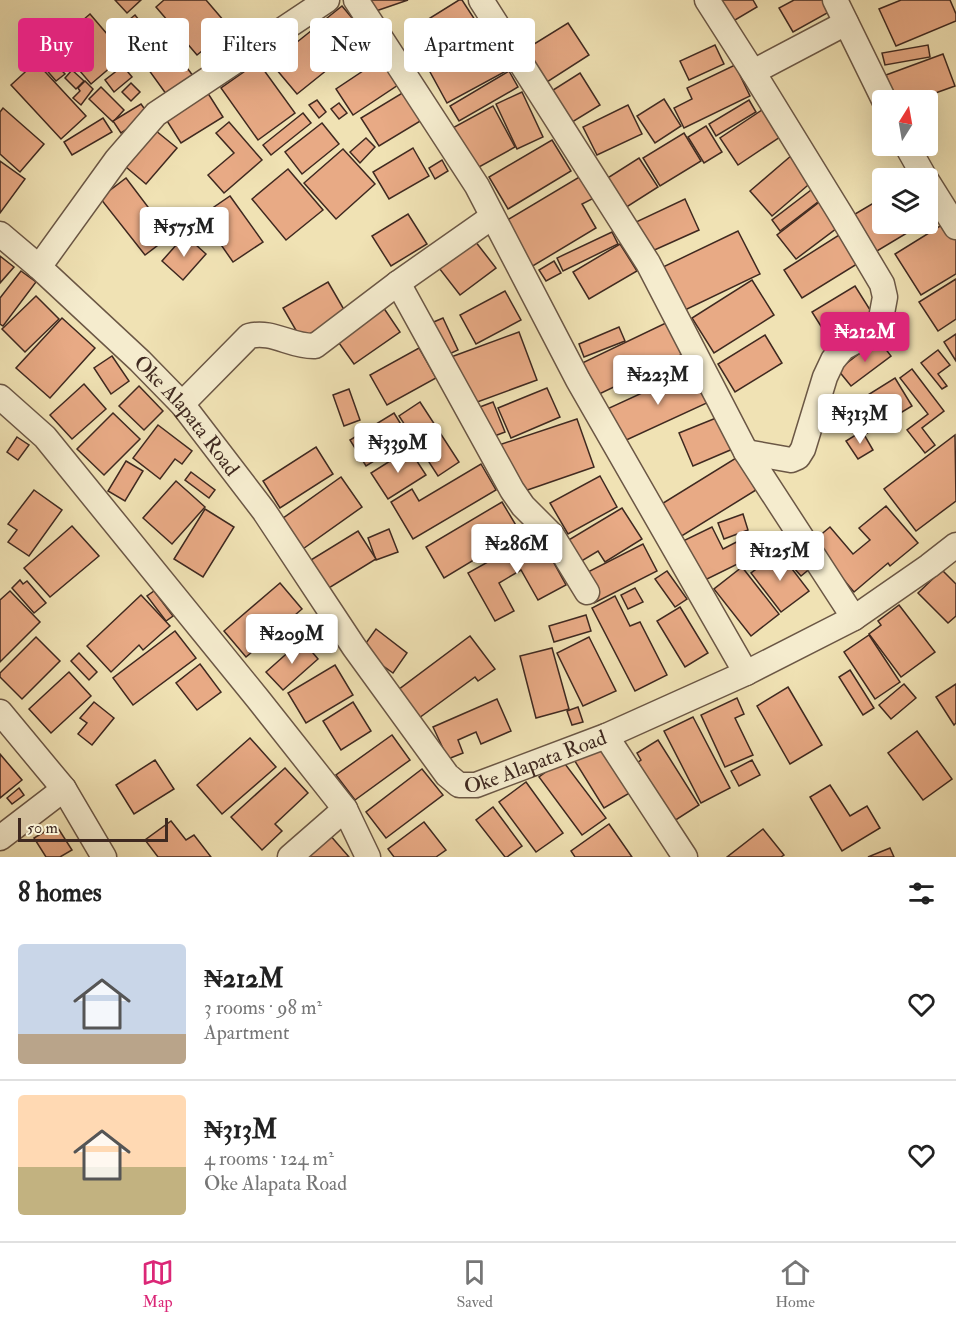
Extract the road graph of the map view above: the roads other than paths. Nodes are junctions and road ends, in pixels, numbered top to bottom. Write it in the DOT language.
graph roads {
  1 [pos="327,0"];
  2 [pos="356,0"];
  3 [pos="481,0"];
  4 [pos="707,0"];
  5 [pos="835,0"];
  6 [pos="846,23"];
  7 [pos="753,72"];
  8 [pos="880,90"];
  9 [pos="938,199"];
  10 [pos="492,217"];
  11 [pos="956,227"];
  12 [pos="0,234"];
  13 [pos="39,267"];
  14 [pos="398,283"];
  15 [pos="0,397"];
  16 [pos="182,404"];
  17 [pos="746,452"];
  18 [pos="956,545"];
  19 [pos="587,592"];
  20 [pos="854,618"];
  21 [pos="746,674"];
  22 [pos="0,712"];
  23 [pos="606,736"];
  24 [pos="64,789"];
  25 [pos="345,809"];
  26 [pos="0,838"];
  27 [pos="105,857"];
  28 [pos="290,857"];
  29 [pos="368,857"];
  30 [pos="685,857"];
  1 -- 13 [label="street"];
  2 -- 10 [label="street"];
  3 -- 17 [label="street"];
  4 -- 7 [label="street"];
  5 -- 6 [label="street"];
  6 -- 7 [label="street"];
  6 -- 8 [label="street"];
  7 -- 17 [label="street"];
  9 -- 11 [label="street"];
  10 -- 14 [label="street"];
  10 -- 21 [label="street"];
  12 -- 13 [label="street, Oke Alapata Road"];
  13 -- 16 [label="street, Oke Alapata Road"];
  14 -- 16 [label="street"];
  14 -- 19 [label="street"];
  15 -- 25 [label="street"];
  16 -- 23 [label="street, Oke Alapata Road"];
  17 -- 20 [label="street"];
  18 -- 20 [label="street, Oke Alapata Road"];
  20 -- 21 [label="street, Oke Alapata Road"];
  21 -- 23 [label="street, Oke Alapata Road"];
  22 -- 24 [label="street"];
  23 -- 30 [label="street"];
  24 -- 26 [label="street"];
  24 -- 27 [label="street"];
  25 -- 28 [label="street"];
  25 -- 29 [label="street"];
}
